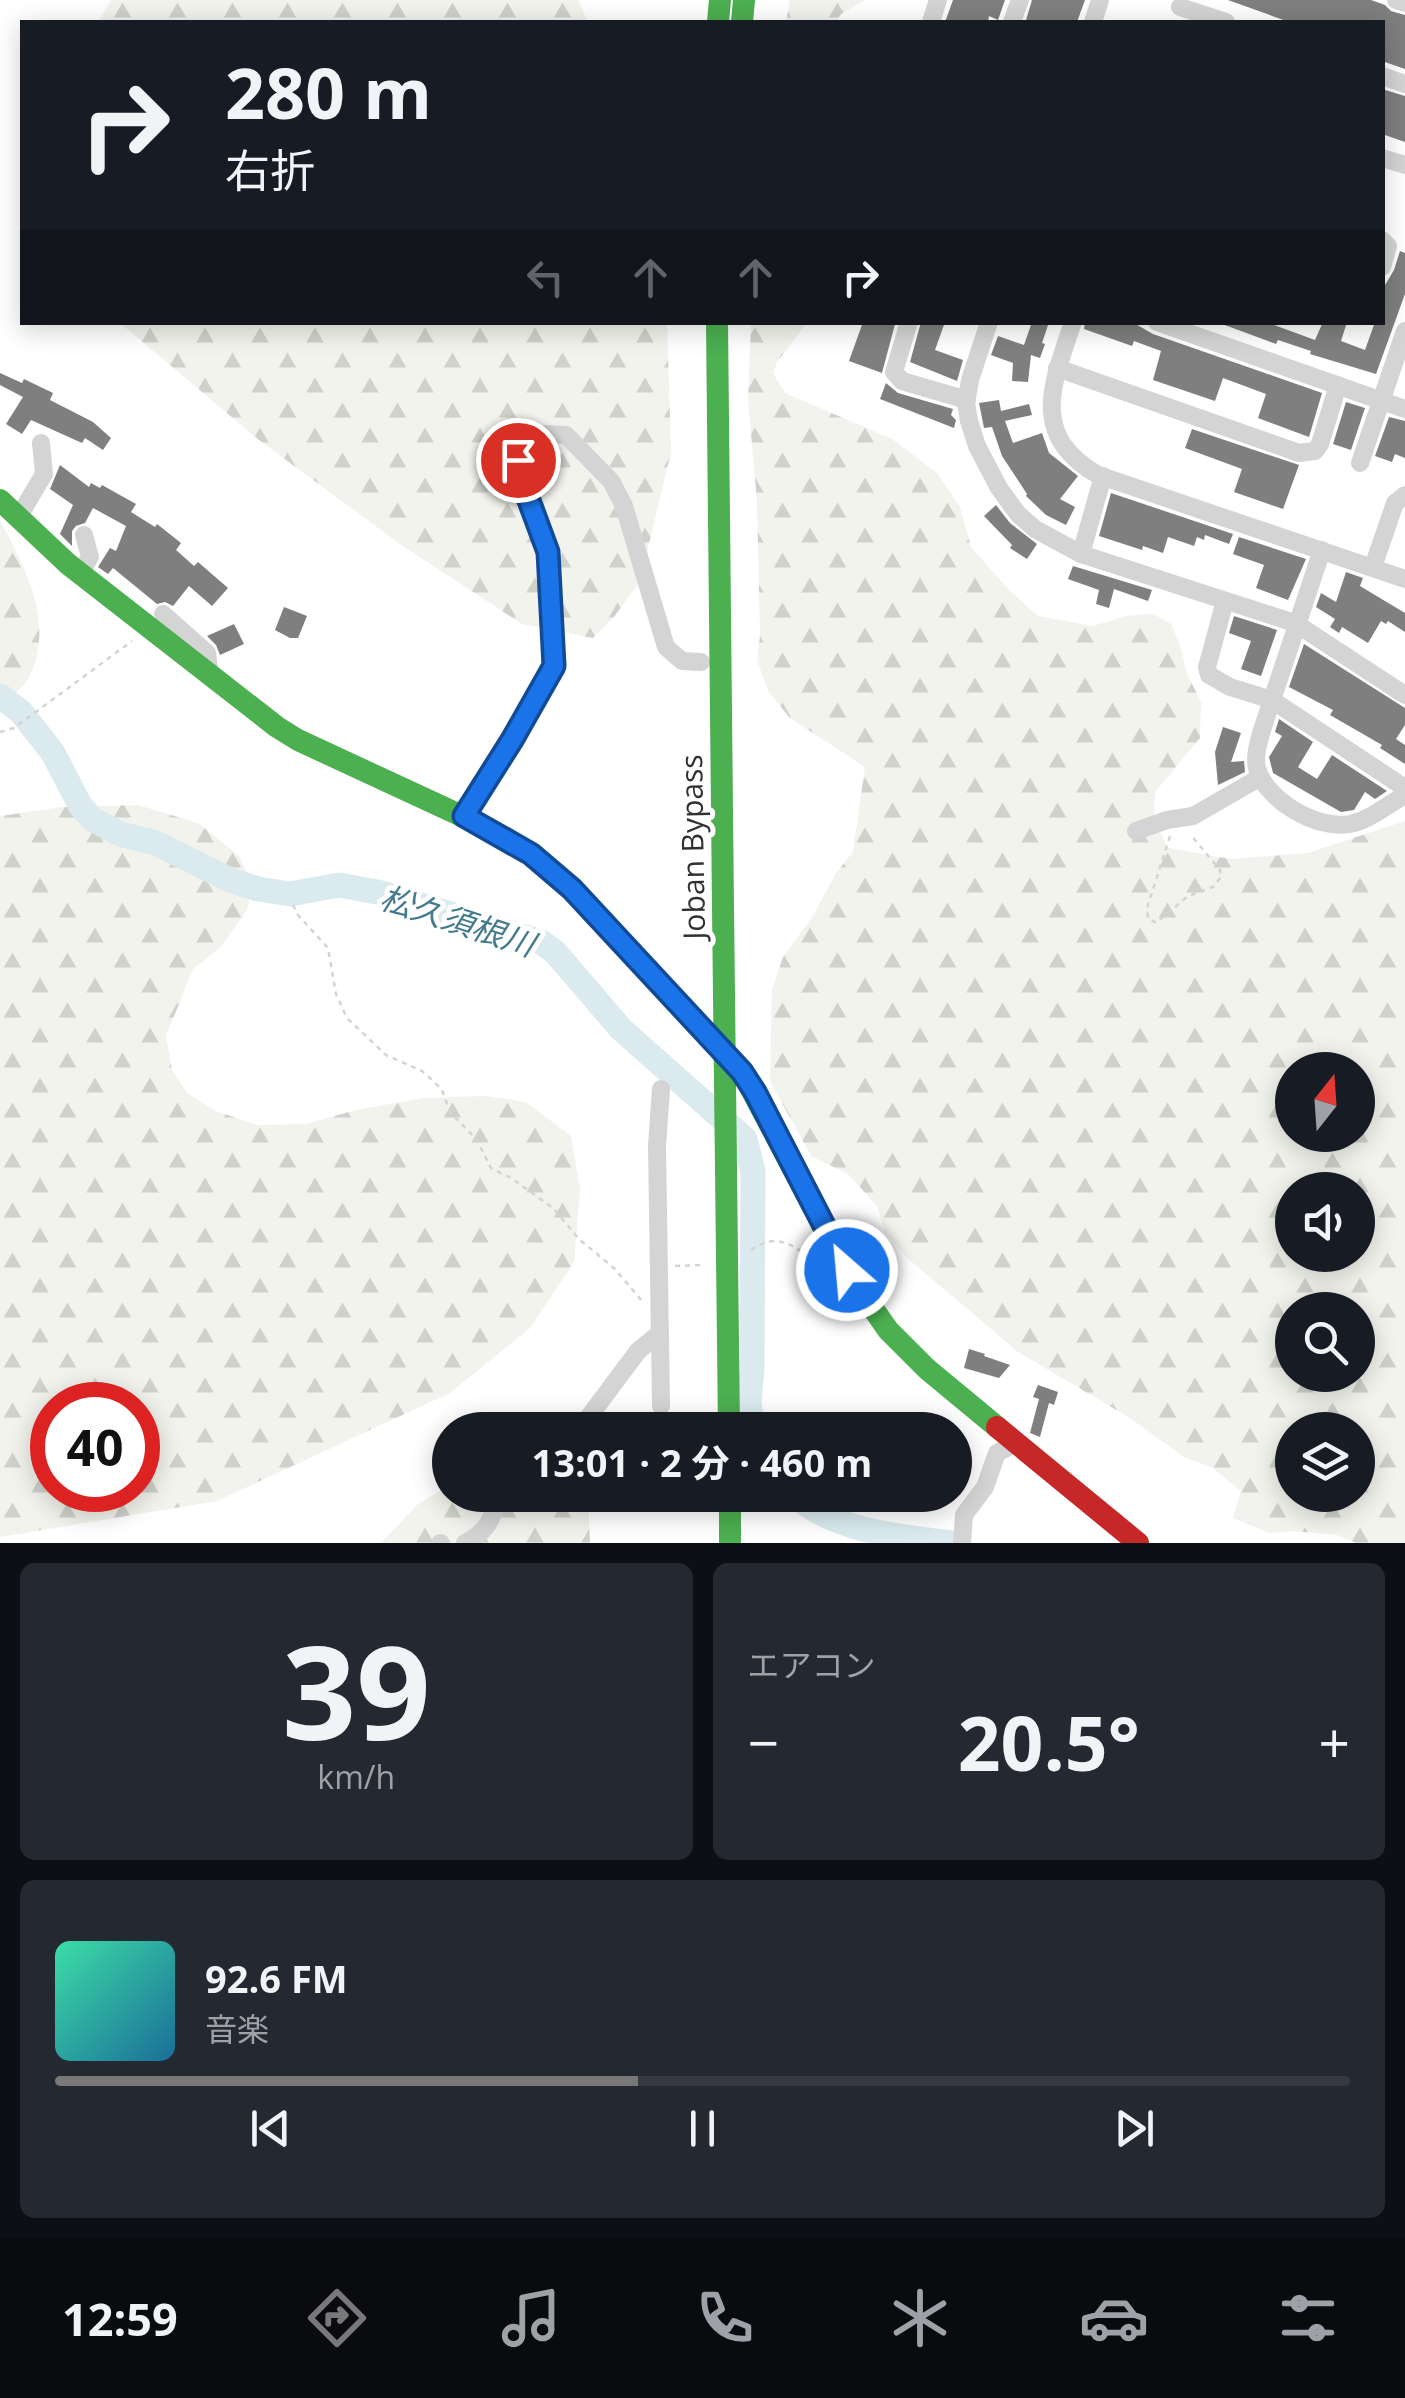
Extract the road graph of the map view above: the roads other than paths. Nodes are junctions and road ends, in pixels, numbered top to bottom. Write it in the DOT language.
graph roads {
  1 [pos="1396,0"];
  2 [pos="1405,3"];
  3 [pos="1179,10"];
  4 [pos="1218,20"];
  5 [pos="699,325"];
  6 [pos="717,325"];
  7 [pos="908,325"];
  8 [pos="988,325"];
  9 [pos="1072,325"];
  10 [pos="1165,325"];
  11 [pos="1405,331"];
  12 [pos="1057,368"];
  13 [pos="1338,386"];
  14 [pos="967,400"];
  15 [pos="1381,400"];
  16 [pos="1405,408"];
  17 [pos="41,443"];
  18 [pos="1360,463"];
  19 [pos="1103,476"];
  20 [pos="1405,496"];
  21 [pos="0,500"];
  22 [pos="18,518"];
  23 [pos="84,535"];
  24 [pos="1322,550"];
  25 [pos="1081,554"];
  26 [pos="1373,567"];
  27 [pos="80,574"];
  28 [pos="1405,579"];
  29 [pos="1225,601"];
  30 [pos="181,604"];
  31 [pos="156,621"];
  32 [pos="1295,623"];
  33 [pos="180,629"];
  34 [pos="702,662"];
  35 [pos="210,676"];
  36 [pos="1405,695"];
  37 [pos="1272,700"];
  38 [pos="1259,778"];
  39 [pos="1405,791"];
  40 [pos="464,816"];
  41 [pos="1136,831"];
  42 [pos="713,908"];
  43 [pos="662,1089"];
  44 [pos="660,1324"];
  45 [pos="661,1406"];
  46 [pos="592,1412"];
  47 [pos="707,1412"];
  48 [pos="728,1412"];
  49 [pos="1016,1443"];
  50 [pos="494,1512"];
  51 [pos="708,1512"];
  52 [pos="730,1512"];
  53 [pos="465,1543"];
  54 [pos="708,1543"];
  55 [pos="730,1543"];
  56 [pos="962,1543"];
  57 [pos="1138,1543"];
  1 -- 2 [label="street"];
  3 -- 4 [label="street"];
  5 -- 34 [label="main road, Joban Bypass"];
  6 -- 42 [label="main road, Joban Bypass"];
  7 -- 14 [label="street"];
  8 -- 14 [label="street"];
  9 -- 12 [label="street"];
  10 -- 13 [label="street"];
  11 -- 15 [label="street"];
  12 -- 13 [label="street"];
  12 -- 19 [label="street"];
  13 -- 15 [label="street"];
  14 -- 25 [label="street"];
  15 -- 16 [label="street"];
  15 -- 18 [label="street"];
  17 -- 22 [label="street"];
  19 -- 24 [label="street"];
  19 -- 25 [label="street"];
  20 -- 26 [label="street"];
  21 -- 22 [label="main road"];
  22 -- 27 [label="main road"];
  23 -- 27 [label="street"];
  24 -- 26 [label="street"];
  24 -- 32 [label="street"];
  25 -- 29 [label="street"];
  26 -- 28 [label="street"];
  27 -- 31 [label="main road"];
  29 -- 32 [label="street"];
  29 -- 37 [label="street"];
  30 -- 33 [label="street"];
  31 -- 33 [label="street"];
  31 -- 35 [label="main road"];
  32 -- 36 [label="street"];
  32 -- 37 [label="street"];
  33 -- 35 [label="street"];
  34 -- 40 [label="street"];
  34 -- 42 [label="main road, Joban Bypass"];
  35 -- 40 [label="main road"];
  37 -- 38 [label="street"];
  37 -- 39 [label="street"];
  38 -- 39 [label="street"];
  38 -- 41 [label="street"];
  40 -- 49 [label="main road"];
  42 -- 47 [label="main road, Joban Bypass"];
  42 -- 48 [label="main road, Joban Bypass, bridge"];
  43 -- 44 [label="street"];
  44 -- 45 [label="street"];
  44 -- 46 [label="street"];
  49 -- 56 [label="street"];
  49 -- 57 [label="main road"];
  50 -- 53 [label="street"];
  51 -- 54 [label="main road"];
  52 -- 55 [label="main road"];
}
